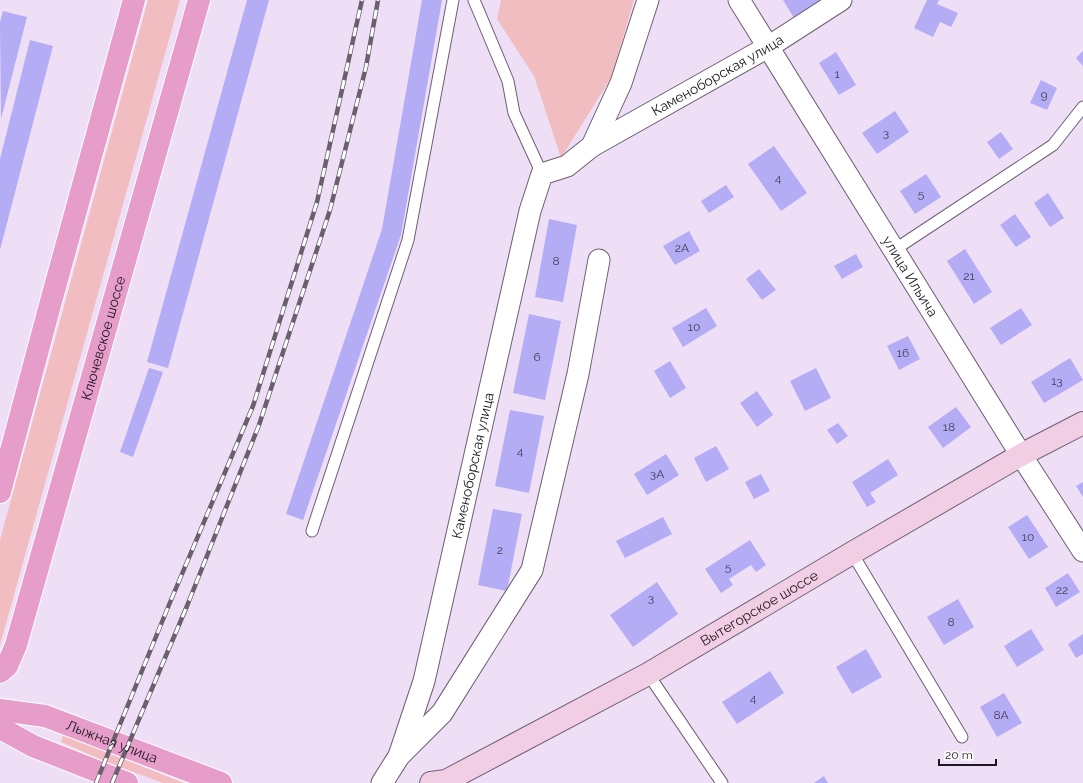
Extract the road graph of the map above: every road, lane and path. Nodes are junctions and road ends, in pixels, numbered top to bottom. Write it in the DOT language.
graph roads {
  1 [pos="134,0"];
  2 [pos="199,0"];
  3 [pos="453,0"];
  4 [pos="474,0"];
  5 [pos="648,0"];
  6 [pos="739,0"];
  7 [pos="841,0"];
  8 [pos="768,47"];
  9 [pos="1083,107"];
  10 [pos="592,146"];
  11 [pos="542,174"];
  12 [pos="894,250"];
  13 [pos="599,260"];
  14 [pos="1083,423"];
  15 [pos="1021,455"];
  16 [pos="0,492"];
  17 [pos="312,531"];
  18 [pos="1083,550"];
  19 [pos="852,553"];
  20 [pos="0,672"];
  21 [pos="648,674"];
  22 [pos="0,710"];
  23 [pos="0,728"];
  24 [pos="962,737"];
  25 [pos="399,756"];
  26 [pos="127,783"];
  27 [pos="221,783"];
  28 [pos="382,783"];
  29 [pos="432,783"];
  30 [pos="722,783"];
  1 -- 16 [label="main road"];
  2 -- 20 [label="main road, Ключевское шоссе"];
  3 -- 17 [label="lane"];
  4 -- 11 [label="lane"];
  5 -- 10 [label="street"];
  6 -- 8 [label="street, улица Ильича"];
  7 -- 8 [label="street, Каменоборская улица"];
  8 -- 10 [label="street, Каменоборская улица"];
  8 -- 12 [label="street, улица Ильича"];
  9 -- 12 [label="lane"];
  10 -- 11 [label="street, Каменоборская улица"];
  11 -- 25 [label="street, Каменоборская улица"];
  12 -- 15 [label="street, улица Ильича"];
  13 -- 25 [label="street"];
  14 -- 15 [label="main road, Вытегорское шоссе"];
  15 -- 18 [label="street, улица Ильича"];
  15 -- 19 [label="main road, Вытегорское шоссе"];
  19 -- 21 [label="main road, Вытегорское шоссе"];
  19 -- 24 [label="lane"];
  21 -- 29 [label="main road, Вытегорское шоссе"];
  21 -- 30 [label="lane"];
  22 -- 27 [label="main road, Лыжная улица"];
  23 -- 26 [label="main road"];
  25 -- 28 [label="street"];
}
